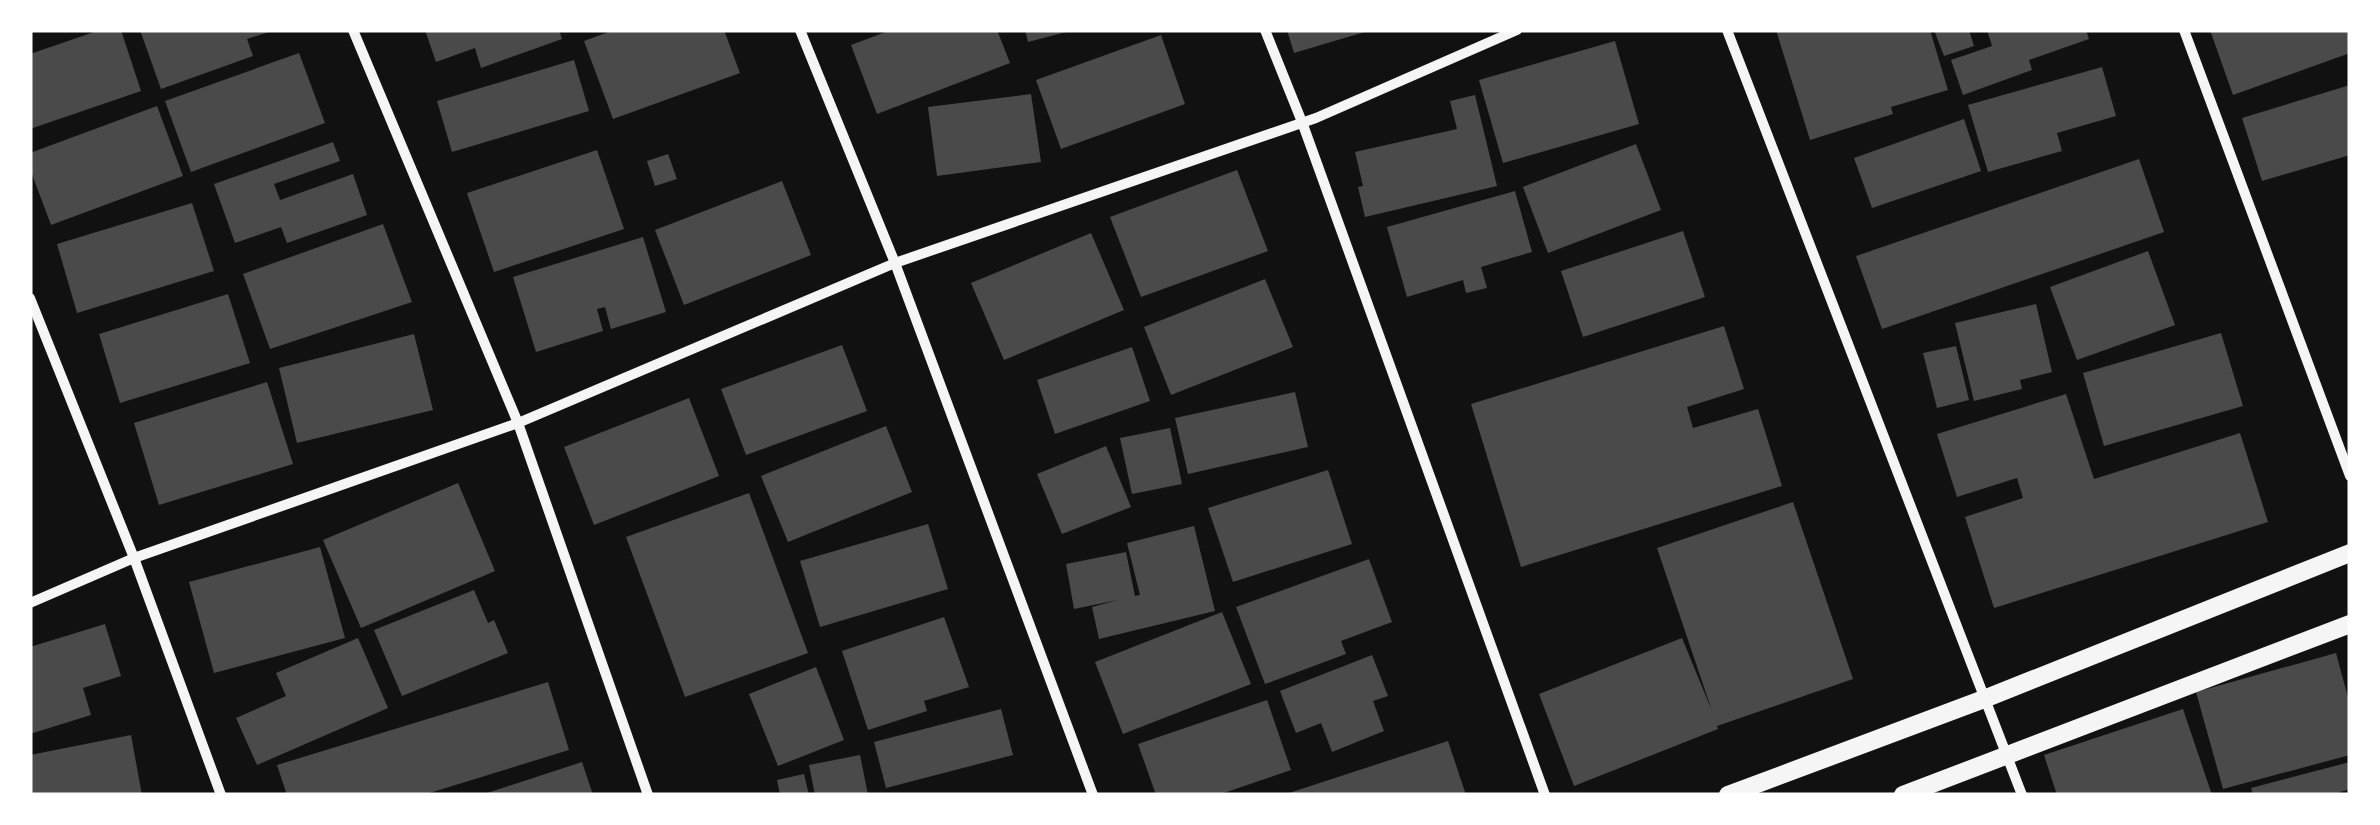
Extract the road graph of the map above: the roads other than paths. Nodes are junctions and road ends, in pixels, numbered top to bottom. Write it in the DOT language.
graph roads {
  1 [pos="353,30"];
  2 [pos="800,30"];
  3 [pos="1265,30"];
  4 [pos="1517,30"];
  5 [pos="1727,30"];
  6 [pos="2184,30"];
  7 [pos="1302,122"];
  8 [pos="895,263"];
  9 [pos="30,298"];
  10 [pos="518,424"];
  11 [pos="2350,476"];
  12 [pos="2350,553"];
  13 [pos="134,558"];
  14 [pos="30,603"];
  15 [pos="2350,624"];
  16 [pos="1984,698"];
  17 [pos="2006,755"];
  18 [pos="222,795"];
  19 [pos="648,795"];
  20 [pos="1093,795"];
  21 [pos="1546,795"];
  22 [pos="1728,795"];
  23 [pos="1903,795"];
  24 [pos="2022,795"];
  1 -- 10 [label="street"];
  2 -- 8 [label="street"];
  3 -- 7 [label="street"];
  4 -- 7 [label="street"];
  5 -- 16 [label="street"];
  6 -- 11 [label="street"];
  7 -- 8 [label="street"];
  7 -- 21 [label="street"];
  8 -- 10 [label="street"];
  8 -- 20 [label="street"];
  9 -- 13 [label="street"];
  10 -- 13 [label="street"];
  10 -- 19 [label="street"];
  12 -- 16 [label="street"];
  13 -- 14 [label="street"];
  13 -- 18 [label="street"];
  15 -- 17 [label="street"];
  16 -- 17 [label="street"];
  16 -- 22 [label="street"];
  17 -- 23 [label="street"];
  17 -- 24 [label="street"];
}
